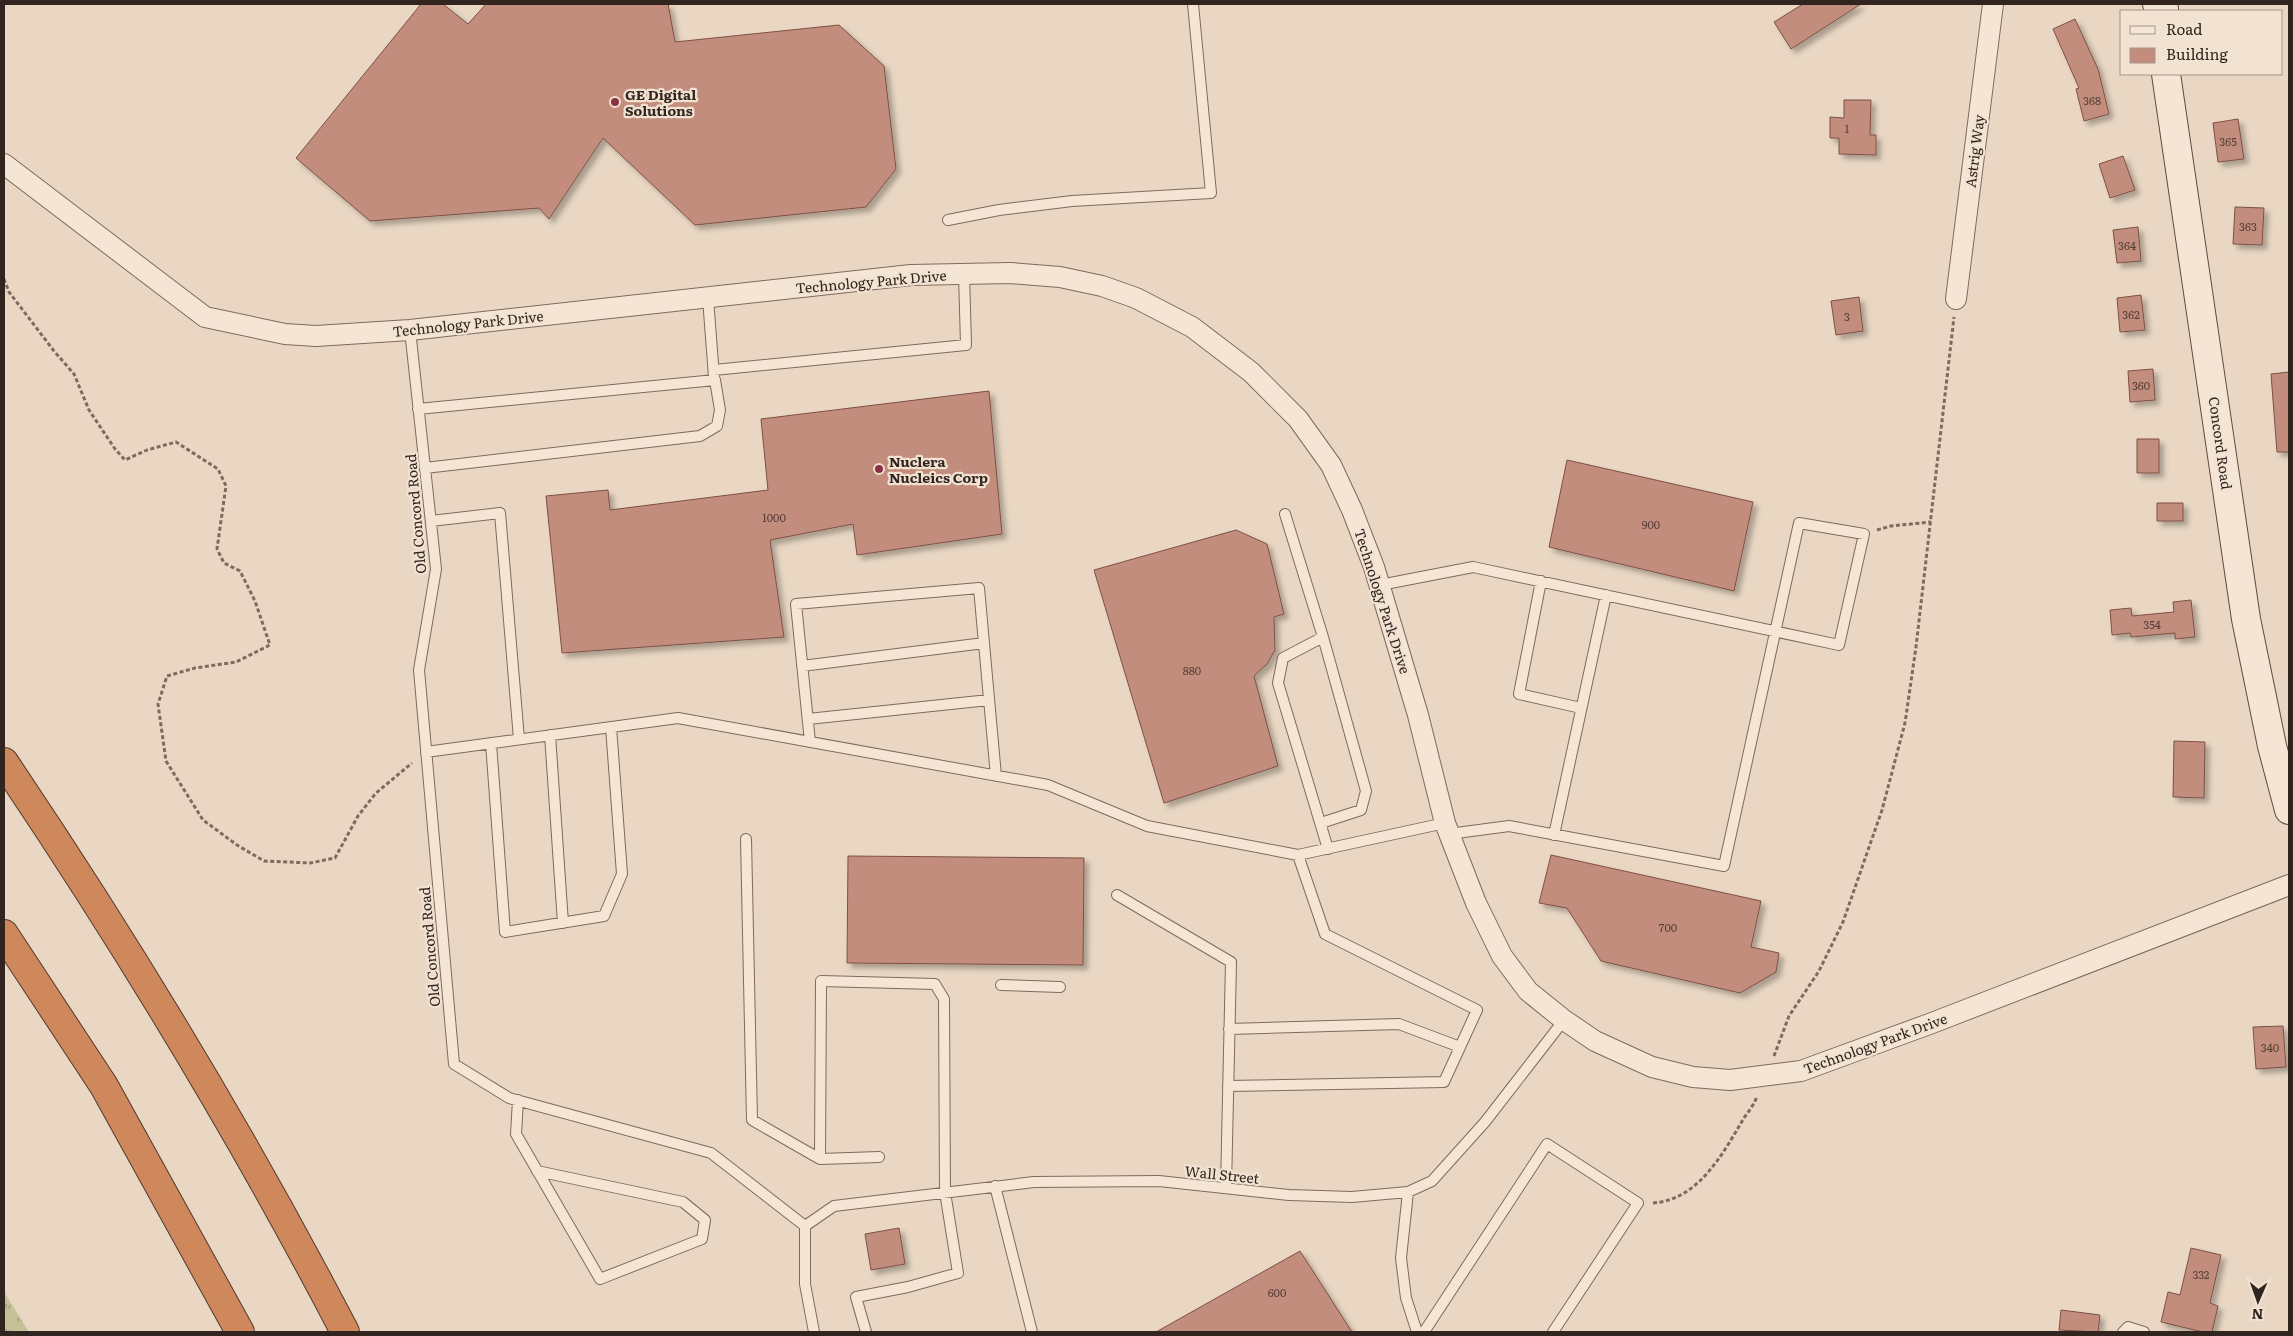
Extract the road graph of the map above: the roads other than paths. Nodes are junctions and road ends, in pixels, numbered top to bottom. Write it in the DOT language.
graph roads {
  1 [pos="1193,4"];
  2 [pos="1993,4"];
  3 [pos="2166,75"];
  4 [pos="4,164"];
  5 [pos="948,220"];
  6 [pos="964,274"];
  7 [pos="708,298"];
  8 [pos="1956,299"];
  9 [pos="410,330"];
  10 [pos="714,375"];
  11 [pos="418,409"];
  12 [pos="425,468"];
  13 [pos="1285,514"];
  14 [pos="431,521"];
  15 [pos="1541,581"];
  16 [pos="1380,585"];
  17 [pos="1606,595"];
  18 [pos="1776,631"];
  19 [pos="1322,637"];
  20 [pos="984,643"];
  21 [pos="802,666"];
  22 [pos="989,700"];
  23 [pos="1581,708"];
  24 [pos="808,719"];
  25 [pos="611,727"];
  26 [pos="550,735"];
  27 [pos="519,739"];
  28 [pos="810,742"];
  29 [pos="491,743"];
  30 [pos="426,752"];
  31 [pos="4,762"];
  32 [pos="996,776"];
  33 [pos="2289,810"];
  34 [pos="1321,823"];
  35 [pos="1447,828"];
  36 [pos="1554,835"];
  37 [pos="746,839"];
  38 [pos="1328,848"];
  39 [pos="1298,855"];
  40 [pos="2289,885"];
  41 [pos="1117,895"];
  42 [pos="563,923"];
  43 [pos="4,934"];
  44 [pos="1000,986"];
  45 [pos="1060,986"];
  46 [pos="1564,1020"];
  47 [pos="1229,1029"];
  48 [pos="1460,1047"];
  49 [pos="1228,1086"];
  50 [pos="518,1100"];
  51 [pos="879,1157"];
  52 [pos="820,1159"];
  53 [pos="538,1171"];
  54 [pos="995,1186"];
  55 [pos="1226,1188"];
  56 [pos="945,1192"];
  57 [pos="1408,1192"];
  58 [pos="805,1226"];
  59 [pos="240,1332"];
  60 [pos="345,1332"];
  61 [pos="814,1332"];
  62 [pos="866,1332"];
  63 [pos="1032,1332"];
  64 [pos="1417,1332"];
  65 [pos="1424,1332"];
  66 [pos="1553,1332"];
  67 [pos="2122,1332"];
  68 [pos="2144,1332"];
  1 -- 5 [label="lane"];
  2 -- 8 [label="street, Astrig Way"];
  3 -- 33 [label="main road, Concord Road"];
  4 -- 9 [label="street, Technology Park Drive"];
  6 -- 7 [label="street, Technology Park Drive"];
  6 -- 10 [label="lane"];
  6 -- 16 [label="street, Technology Park Drive"];
  7 -- 9 [label="street, Technology Park Drive"];
  7 -- 10 [label="lane"];
  9 -- 11 [label="lane, Old Concord Road"];
  10 -- 11 [label="lane"];
  10 -- 12 [label="lane"];
  11 -- 12 [label="lane, Old Concord Road"];
  12 -- 14 [label="lane, Old Concord Road"];
  13 -- 19 [label="lane"];
  14 -- 27 [label="lane"];
  14 -- 30 [label="lane, Old Concord Road"];
  15 -- 16 [label="lane"];
  15 -- 17 [label="lane"];
  15 -- 23 [label="lane"];
  16 -- 35 [label="street, Technology Park Drive"];
  17 -- 18 [label="lane"];
  17 -- 23 [label="lane"];
  18 -- 18 [label="lane"];
  18 -- 36 [label="lane"];
  19 -- 34 [label="lane"];
  19 -- 34 [label="lane"];
  20 -- 21 [label="lane"];
  20 -- 21 [label="lane"];
  20 -- 22 [label="lane"];
  21 -- 24 [label="lane"];
  22 -- 24 [label="lane"];
  22 -- 32 [label="lane"];
  23 -- 36 [label="lane"];
  24 -- 28 [label="lane"];
  25 -- 26 [label="lane"];
  25 -- 28 [label="lane"];
  25 -- 42 [label="lane"];
  26 -- 27 [label="lane"];
  26 -- 42 [label="lane"];
  27 -- 29 [label="lane"];
  28 -- 32 [label="lane"];
  29 -- 30 [label="lane"];
  29 -- 42 [label="lane"];
  30 -- 50 [label="lane, Old Concord Road"];
  31 -- 60 [label="highway"];
  32 -- 39 [label="lane"];
  34 -- 38 [label="lane"];
  35 -- 36 [label="lane"];
  35 -- 38 [label="lane"];
  35 -- 46 [label="street, Technology Park Drive"];
  37 -- 52 [label="lane"];
  38 -- 39 [label="lane"];
  39 -- 48 [label="lane"];
  40 -- 46 [label="street, Technology Park Drive"];
  41 -- 47 [label="lane"];
  43 -- 59 [label="highway"];
  44 -- 45 [label="lane"];
  46 -- 57 [label="lane, Wall Street"];
  47 -- 48 [label="lane"];
  47 -- 49 [label="lane"];
  48 -- 49 [label="lane"];
  49 -- 55 [label="lane"];
  50 -- 53 [label="lane"];
  50 -- 58 [label="lane, Old Concord Road"];
  51 -- 52 [label="lane"];
  52 -- 56 [label="lane"];
  53 -- 53 [label="lane"];
  54 -- 55 [label="lane, Wall Street"];
  54 -- 56 [label="lane, Wall Street"];
  54 -- 63 [label="lane"];
  55 -- 57 [label="lane, Wall Street"];
  56 -- 58 [label="lane, Wall Street"];
  56 -- 62 [label="lane"];
  57 -- 64 [label="lane"];
  58 -- 61 [label="lane"];
  65 -- 66 [label="lane"];
  67 -- 68 [label="lane"];
}
